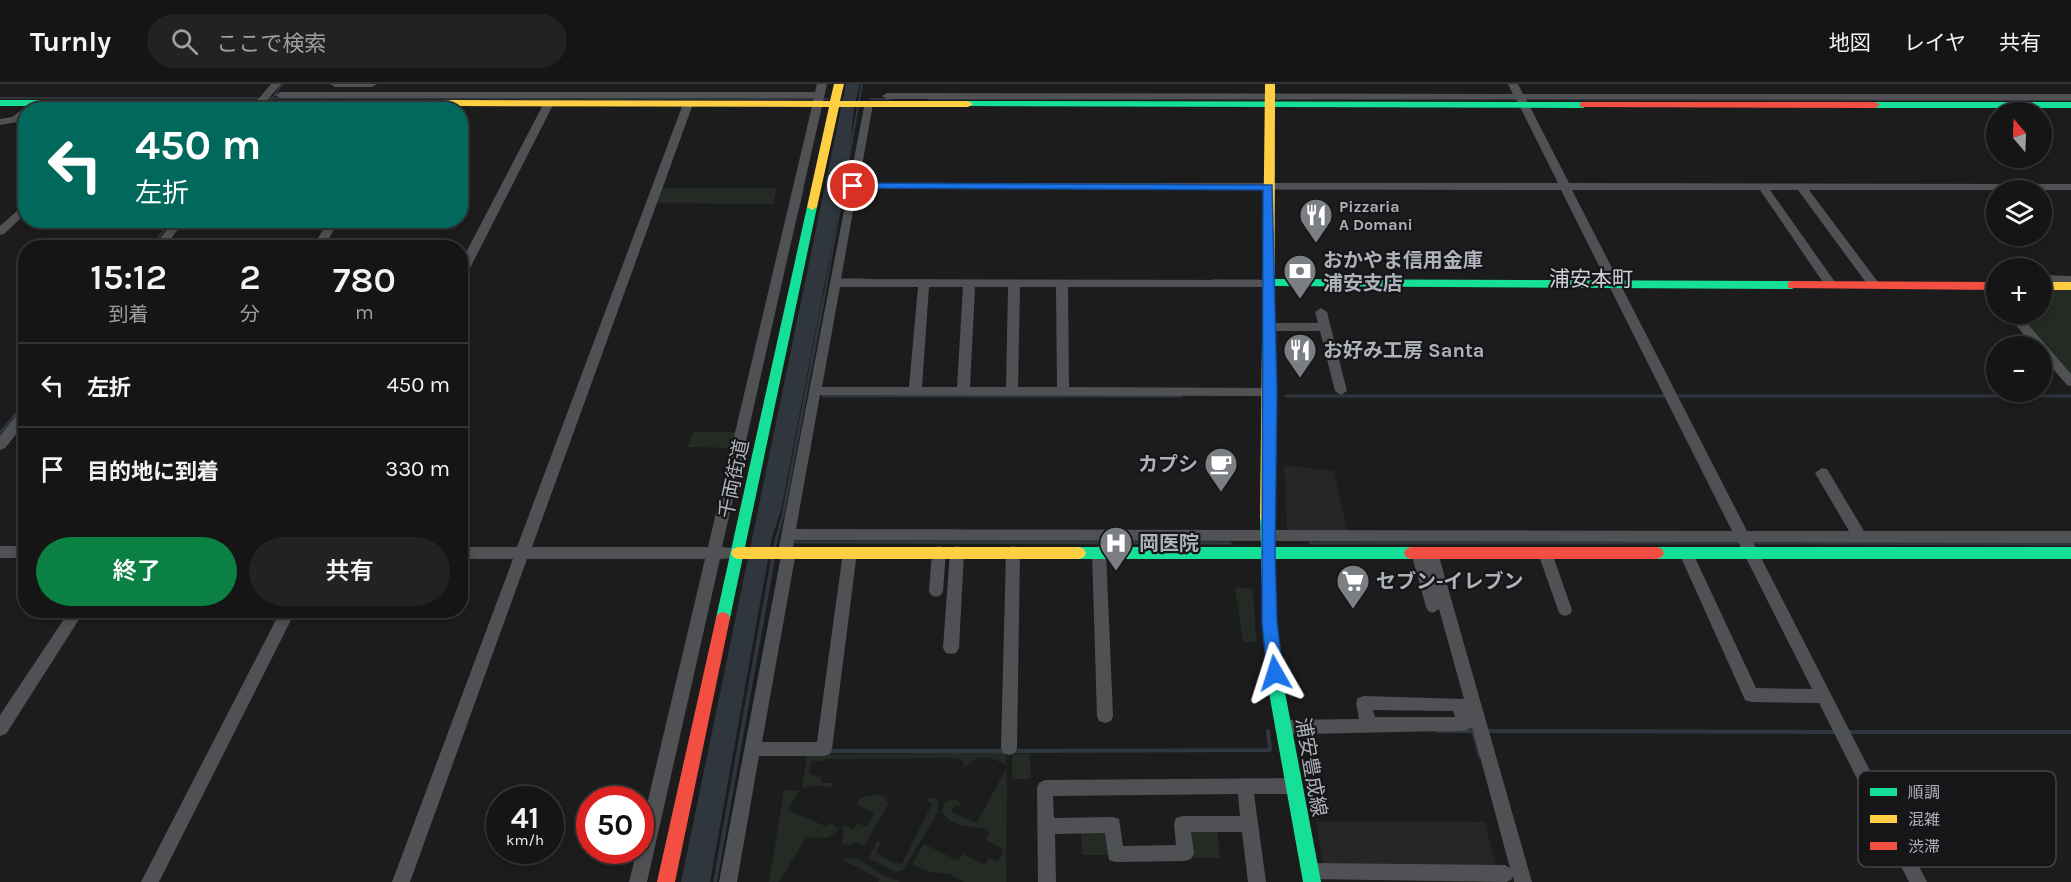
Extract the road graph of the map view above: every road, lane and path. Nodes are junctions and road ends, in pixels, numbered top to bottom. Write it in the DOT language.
graph roads {
  1 [pos="276,84"];
  2 [pos="288,84"];
  3 [pos="335,84"];
  4 [pos="372,84"];
  5 [pos="411,84"];
  6 [pos="482,84"];
  7 [pos="584,84"];
  8 [pos="822,84"];
  9 [pos="839,84"];
  10 [pos="889,84"];
  11 [pos="1513,84"];
  12 [pos="365,95"];
  13 [pos="475,95"];
  14 [pos="1270,97"];
  15 [pos="2071,97"];
  16 [pos="577,99"];
  17 [pos="819,99"];
  18 [pos="886,100"];
  19 [pos="1521,100"];
  20 [pos="270,101"];
  21 [pos="404,101"];
  22 [pos="240,102"];
  23 [pos="452,102"];
  24 [pos="468,102"];
  25 [pos="0,103"];
  26 [pos="549,104"];
  27 [pos="688,104"];
  28 [pos="838,104"];
  29 [pos="864,104"];
  30 [pos="2071,105"];
  31 [pos="18,106"];
  32 [pos="18,117"];
  33 [pos="0,122"];
  34 [pos="806,183"];
  35 [pos="853,186"];
  36 [pos="1268,187"];
  37 [pos="1566,187"];
  38 [pos="1763,187"];
  39 [pos="1801,187"];
  40 [pos="2071,188"];
  41 [pos="18,214"];
  42 [pos="174,228"];
  43 [pos="0,232"];
  44 [pos="164,240"];
  45 [pos="468,261"];
  46 [pos="2052,280"];
  47 [pos="1829,282"];
  48 [pos="1872,282"];
  49 [pos="2068,282"];
  50 [pos="836,283"];
  51 [pos="924,283"];
  52 [pos="969,283"];
  53 [pos="1014,283"];
  54 [pos="1062,283"];
  55 [pos="1268,283"];
  56 [pos="1616,284"];
  57 [pos="2052,284"];
  58 [pos="1986,287"];
  59 [pos="1321,312"];
  60 [pos="776,316"];
  61 [pos="2021,324"];
  62 [pos="1270,327"];
  63 [pos="1325,327"];
  64 [pos="2030,336"];
  65 [pos="2052,361"];
  66 [pos="763,372"];
  67 [pos="2071,382"];
  68 [pos="816,391"];
  69 [pos="1341,391"];
  70 [pos="915,392"];
  71 [pos="963,392"];
  72 [pos="1012,392"];
  73 [pos="1063,392"];
  74 [pos="1270,392"];
  75 [pos="746,416"];
  76 [pos="767,416"];
  77 [pos="18,423"];
  78 [pos="0,445"];
  79 [pos="1822,473"];
  80 [pos="726,502"];
  81 [pos="749,502"];
  82 [pos="790,534"];
  83 [pos="1268,534"];
  84 [pos="2071,537"];
  85 [pos="1044,543"];
  86 [pos="1370,543"];
  87 [pos="1867,543"];
  88 [pos="1461,544"];
  89 [pos="1747,544"];
  90 [pos="1997,544"];
  91 [pos="0,552"];
  92 [pos="18,552"];
  93 [pos="783,552"];
  94 [pos="850,552"];
  95 [pos="939,552"];
  96 [pos="957,552"];
  97 [pos="1013,552"];
  98 [pos="1099,552"];
  99 [pos="1268,552"];
  100 [pos="468,553"];
  101 [pos="517,553"];
  102 [pos="715,553"];
  103 [pos="743,553"];
  104 [pos="1424,553"];
  105 [pos="1545,553"];
  106 [pos="1686,553"];
  107 [pos="2071,553"];
  108 [pos="936,591"];
  109 [pos="1433,607"];
  110 [pos="1565,610"];
  111 [pos="73,618"];
  112 [pos="285,618"];
  113 [pos="951,648"];
  114 [pos="1824,696"];
  115 [pos="1105,716"];
  116 [pos="681,718"];
  117 [pos="703,718"];
  118 [pos="1368,724"];
  119 [pos="1283,727"];
  120 [pos="0,729"];
  121 [pos="1009,748"];
  122 [pos="752,749"];
  123 [pos="1862,771"];
  124 [pos="1245,786"];
  125 [pos="1294,786"];
  126 [pos="666,808"];
  127 [pos="1250,824"];
  128 [pos="1046,826"];
  129 [pos="1910,867"];
  130 [pos="1505,874"];
  131 [pos="1311,877"];
  132 [pos="150,882"];
  133 [pos="401,882"];
  134 [pos="638,882"];
  135 [pos="666,882"];
  136 [pos="728,882"];
  137 [pos="1047,882"];
  138 [pos="1257,882"];
  139 [pos="1523,882"];
  140 [pos="1918,882"];
  1 -- 20 [label="street"];
  2 -- 20 [label="street"];
  3 -- 4 [label="street"];
  4 -- 12 [label="street"];
  5 -- 21 [label="street"];
  6 -- 13 [label="street"];
  7 -- 16 [label="street"];
  8 -- 17 [label="street"];
  9 -- 28 [label="street, 千両街道"];
  10 -- 18 [label="street"];
  11 -- 19 [label="street"];
  12 -- 20 [label="street"];
  12 -- 21 [label="street"];
  13 -- 16 [label="street"];
  13 -- 21 [label="street"];
  14 -- 18 [label="street"];
  14 -- 19 [label="street"];
  14 -- 36 [label="street, 浦安豊成線"];
  15 -- 19 [label="street"];
  16 -- 17 [label="street"];
  16 -- 26 [label="street"];
  16 -- 27 [label="street"];
  17 -- 27 [label="street"];
  17 -- 28 [label="street"];
  17 -- 34 [label="street"];
  18 -- 29 [label="street"];
  19 -- 30 [label="street"];
  19 -- 37 [label="street"];
  20 -- 21 [label="street"];
  20 -- 22 [label="street"];
  21 -- 23 [label="street"];
  24 -- 26 [label="street"];
  25 -- 31 [label="street"];
  26 -- 45 [label="street"];
  27 -- 101 [label="street"];
  28 -- 29 [label="street"];
  28 -- 34 [label="street, 千両街道"];
  29 -- 35 [label="street"];
  32 -- 33 [label="street"];
  34 -- 60 [label="street"];
  34 -- 60 [label="street, 千両街道"];
  35 -- 36 [label="street"];
  35 -- 50 [label="street"];
  36 -- 37 [label="street"];
  36 -- 55 [label="street, 浦安豊成線"];
  37 -- 38 [label="street"];
  37 -- 56 [label="street"];
  38 -- 39 [label="street"];
  38 -- 47 [label="street"];
  39 -- 40 [label="street"];
  39 -- 48 [label="street"];
  41 -- 43 [label="street"];
  42 -- 44 [label="street"];
  46 -- 49 [label="street"];
  47 -- 48 [label="street"];
  47 -- 56 [label="street"];
  48 -- 58 [label="street"];
  49 -- 57 [label="street"];
  50 -- 51 [label="street"];
  50 -- 68 [label="street"];
  51 -- 52 [label="street"];
  51 -- 70 [label="street"];
  52 -- 53 [label="street"];
  52 -- 71 [label="street"];
  53 -- 54 [label="street"];
  53 -- 72 [label="street"];
  54 -- 55 [label="street"];
  54 -- 73 [label="street"];
  55 -- 56 [label="street"];
  55 -- 62 [label="street, 浦安豊成線"];
  56 -- 89 [label="street"];
  59 -- 63 [label="street"];
  60 -- 66 [label="street"];
  60 -- 66 [label="street, 千両街道"];
  61 -- 64 [label="street"];
  62 -- 63 [label="street"];
  62 -- 74 [label="street, 浦安豊成線"];
  63 -- 69 [label="street"];
  65 -- 67 [label="street"];
  66 -- 75 [label="street"];
  66 -- 76 [label="street, 千両街道"];
  68 -- 70 [label="street"];
  68 -- 82 [label="street"];
  70 -- 71 [label="street"];
  71 -- 72 [label="street"];
  72 -- 73 [label="street"];
  73 -- 74 [label="street"];
  74 -- 83 [label="street, 浦安豊成線"];
  75 -- 76 [label="street"];
  75 -- 80 [label="street"];
  76 -- 81 [label="street, 千両街道"];
  77 -- 78 [label="street"];
  79 -- 87 [label="street"];
  80 -- 81 [label="street"];
  80 -- 102 [label="street"];
  81 -- 103 [label="street, 千両街道"];
  82 -- 85 [label="street"];
  82 -- 93 [label="street"];
  83 -- 85 [label="street"];
  83 -- 86 [label="street"];
  83 -- 99 [label="street, 浦安豊成線"];
  84 -- 90 [label="street"];
  85 -- 97 [label="street"];
  85 -- 98 [label="street"];
  86 -- 88 [label="street"];
  86 -- 99 [label="street"];
  86 -- 104 [label="street"];
  87 -- 89 [label="street"];
  87 -- 89 [label="street"];
  87 -- 90 [label="street"];
  88 -- 89 [label="street"];
  88 -- 104 [label="street"];
  88 -- 105 [label="street"];
  89 -- 106 [label="street"];
  89 -- 114 [label="street"];
  90 -- 107 [label="street"];
  91 -- 92 [label="street"];
  93 -- 94 [label="street"];
  93 -- 103 [label="street"];
  93 -- 122 [label="street"];
  94 -- 95 [label="street"];
  94 -- 122 [label="street"];
  95 -- 96 [label="street"];
  95 -- 108 [label="street"];
  96 -- 97 [label="street"];
  96 -- 113 [label="street"];
  97 -- 121 [label="street"];
  98 -- 99 [label="street"];
  98 -- 115 [label="street"];
  99 -- 119 [label="street, 浦安豊成線"];
  100 -- 101 [label="street"];
  101 -- 102 [label="street"];
  101 -- 133 [label="street"];
  102 -- 103 [label="street"];
  102 -- 116 [label="street"];
  103 -- 117 [label="street, 千両街道"];
  104 -- 109 [label="street"];
  104 -- 139 [label="street"];
  105 -- 106 [label="street"];
  105 -- 110 [label="street"];
  106 -- 114 [label="street"];
  111 -- 120 [label="street"];
  112 -- 132 [label="street"];
  114 -- 123 [label="street"];
  116 -- 117 [label="street"];
  116 -- 126 [label="street"];
  117 -- 126 [label="street, 千両街道"];
  118 -- 118 [label="street"];
  118 -- 119 [label="street"];
  119 -- 125 [label="street, 浦安豊成線"];
  122 -- 136 [label="street"];
  124 -- 125 [label="street"];
  124 -- 127 [label="street"];
  124 -- 128 [label="street"];
  125 -- 131 [label="street, 浦安豊成線"];
  126 -- 134 [label="street"];
  126 -- 135 [label="street, 千両街道"];
  127 -- 128 [label="street"];
  127 -- 138 [label="street"];
  128 -- 137 [label="street"];
  129 -- 140 [label="street"];
  130 -- 131 [label="street"];
}
